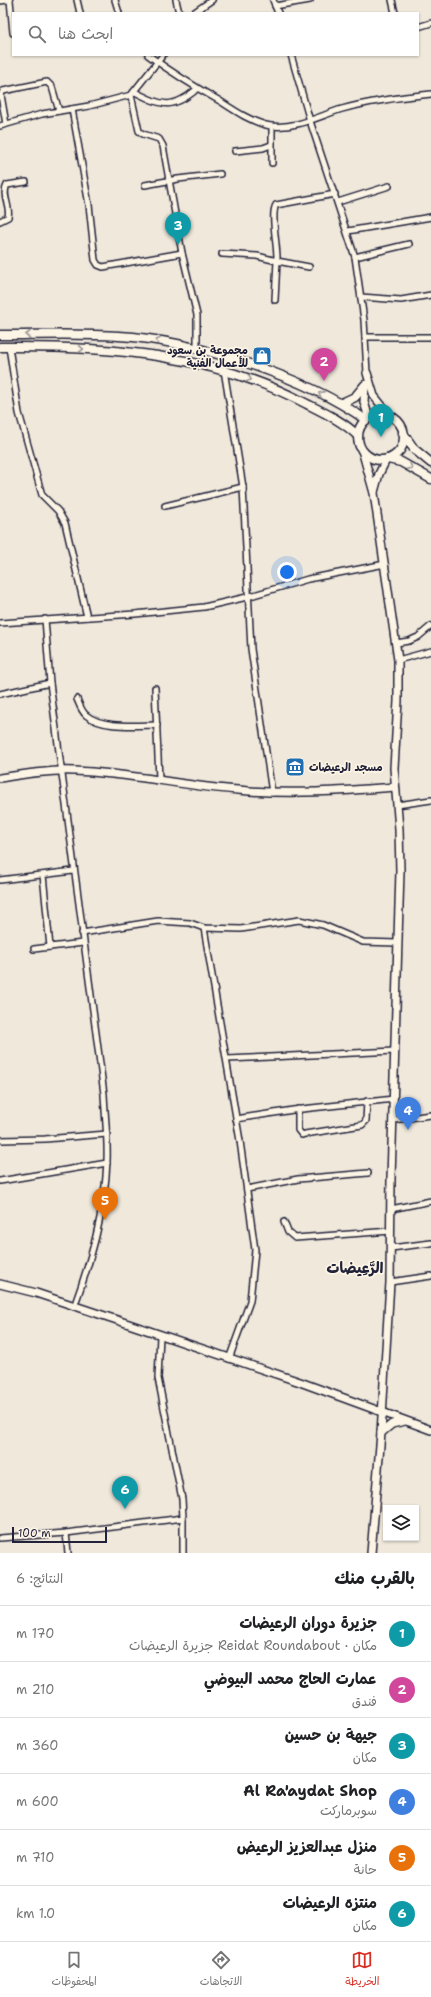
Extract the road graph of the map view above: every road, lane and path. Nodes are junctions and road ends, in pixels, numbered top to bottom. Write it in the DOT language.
graph roads {
  1 [pos="9,0"];
  2 [pos="77,0"];
  3 [pos="115,0"];
  4 [pos="176,0"];
  5 [pos="212,0"];
  6 [pos="273,0"];
  7 [pos="310,0"];
  8 [pos="392,0"];
  9 [pos="0,1"];
  10 [pos="275,6"];
  11 [pos="80,12"];
  12 [pos="119,12"];
  13 [pos="179,12"];
  14 [pos="194,12"];
  15 [pos="278,12"];
  16 [pos="395,12"];
  17 [pos="431,24"];
  18 [pos="12,25"];
  19 [pos="419,27"];
  20 [pos="149,56"];
  21 [pos="162,56"];
  22 [pos="291,56"];
  23 [pos="158,62"];
  24 [pos="197,89"];
  25 [pos="133,93"];
  26 [pos="431,94"];
  27 [pos="72,109"];
  28 [pos="59,111"];
  29 [pos="310,121"];
  30 [pos="6,124"];
  31 [pos="0,126"];
  32 [pos="272,126"];
  33 [pos="271,145"];
  34 [pos="235,151"];
  35 [pos="272,163"];
  36 [pos="220,174"];
  37 [pos="170,181"];
  38 [pos="26,182"];
  39 [pos="145,185"];
  40 [pos="389,186"];
  41 [pos="335,194"];
  42 [pos="338,202"];
  43 [pos="431,217"];
  44 [pos="0,221"];
  45 [pos="348,231"];
  46 [pos="409,244"];
  47 [pos="182,253"];
  48 [pos="222,254"];
  49 [pos="355,258"];
  50 [pos="277,262"];
  51 [pos="309,267"];
  52 [pos="431,295"];
  53 [pos="361,297"];
  54 [pos="275,300"];
  55 [pos="0,336"];
  56 [pos="365,337"];
  57 [pos="431,337"];
  58 [pos="4,347"];
  59 [pos="197,349"];
  60 [pos="224,370"];
  61 [pos="367,373"];
  62 [pos="364,385"];
  63 [pos="342,403"];
  64 [pos="391,417"];
  65 [pos="368,419"];
  66 [pos="403,433"];
  67 [pos="358,436"];
  68 [pos="362,450"];
  69 [pos="387,459"];
  70 [pos="431,462"];
  71 [pos="431,479"];
  72 [pos="243,487"];
  73 [pos="374,493"];
  74 [pos="165,506"];
  75 [pos="385,564"];
  76 [pos="247,597"];
  77 [pos="87,617"];
  78 [pos="46,619"];
  79 [pos="0,623"];
  80 [pos="431,626"];
  81 [pos="396,643"];
  82 [pos="431,651"];
  83 [pos="398,660"];
  84 [pos="50,683"];
  85 [pos="155,688"];
  86 [pos="0,694"];
  87 [pos="77,699"];
  88 [pos="157,725"];
  89 [pos="62,771"];
  90 [pos="0,778"];
  91 [pos="159,779"];
  92 [pos="395,787"];
  93 [pos="272,793"];
  94 [pos="431,800"];
  95 [pos="397,805"];
  96 [pos="73,871"];
  97 [pos="43,875"];
  98 [pos="0,880"];
  99 [pos="204,928"];
  100 [pos="82,933"];
  101 [pos="83,943"];
  102 [pos="398,943"];
  103 [pos="50,947"];
  104 [pos="34,949"];
  105 [pos="395,1051"];
  106 [pos="227,1059"];
  107 [pos="394,1099"];
  108 [pos="367,1102"];
  109 [pos="298,1109"];
  110 [pos="431,1115"];
  111 [pos="236,1119"];
  112 [pos="393,1120"];
  113 [pos="106,1134"];
  114 [pos="0,1140"];
  115 [pos="107,1163"];
  116 [pos="368,1173"];
  117 [pos="0,1181"];
  118 [pos="247,1189"];
  119 [pos="431,1201"];
  120 [pos="390,1209"];
  121 [pos="284,1222"];
  122 [pos="391,1231"];
  123 [pos="431,1243"];
  124 [pos="390,1248"];
  125 [pos="431,1276"];
  126 [pos="390,1282"];
  127 [pos="0,1284"];
  128 [pos="74,1307"];
  129 [pos="160,1336"];
  130 [pos="230,1359"];
  131 [pos="382,1412"];
  132 [pos="406,1422"];
  133 [pos="431,1430"];
  134 [pos="381,1433"];
  135 [pos="183,1518"];
  136 [pos="66,1533"];
  137 [pos="0,1538"];
  138 [pos="68,1553"];
  139 [pos="183,1553"];
  140 [pos="371,1553"];
  1 -- 9 [label="street"];
  1 -- 18 [label="street"];
  2 -- 11 [label="street"];
  3 -- 12 [label="street"];
  4 -- 13 [label="street"];
  5 -- 14 [label="street"];
  6 -- 10 [label="street"];
  7 -- 10 [label="street"];
  8 -- 16 [label="street"];
  10 -- 15 [label="street"];
  17 -- 19 [label="street"];
  20 -- 23 [label="street"];
  21 -- 23 [label="street"];
  22 -- 29 [label="street"];
  23 -- 24 [label="street"];
  23 -- 25 [label="street"];
  24 -- 25 [label="street"];
  24 -- 32 [label="street"];
  25 -- 27 [label="street"];
  25 -- 37 [label="street"];
  26 -- 29 [label="street"];
  27 -- 28 [label="street"];
  27 -- 47 [label="street"];
  28 -- 30 [label="street"];
  28 -- 30 [label="street"];
  29 -- 32 [label="street"];
  29 -- 41 [label="street"];
  30 -- 31 [label="street"];
  32 -- 33 [label="street"];
  33 -- 34 [label="street"];
  33 -- 35 [label="street"];
  36 -- 37 [label="street"];
  37 -- 39 [label="street"];
  37 -- 47 [label="street"];
  38 -- 44 [label="street"];
  40 -- 42 [label="street"];
  41 -- 42 [label="street"];
  41 -- 50 [label="street"];
  42 -- 45 [label="street"];
  43 -- 45 [label="street"];
  45 -- 49 [label="street"];
  46 -- 49 [label="street"];
  47 -- 59 [label="street"];
  48 -- 50 [label="street"];
  49 -- 53 [label="street"];
  50 -- 51 [label="street"];
  50 -- 54 [label="street"];
  52 -- 53 [label="street"];
  53 -- 56 [label="street"];
  59 -- 55 [label="main road, one-way"];
  56 -- 57 [label="street"];
  56 -- 61 [label="street"];
  58 -- 60 [label="main road, one-way"];
  58 -- 77 [label="street"];
  63 -- 59 [label="main road, one-way"];
  60 -- 67 [label="main road, one-way"];
  60 -- 72 [label="street"];
  61 -- 62 [label="street"];
  61 -- 64 [label="street"];
  62 -- 63 [label="main road"];
  62 -- 65 [label="street"];
  63 -- 65 [label="main road"];
  64 -- 65 [label="main road"];
  64 -- 66 [label="main road"];
  65 -- 67 [label="main road"];
  66 -- 69 [label="main road"];
  66 -- 70 [label="main road"];
  67 -- 68 [label="main road"];
  68 -- 69 [label="main road"];
  68 -- 73 [label="street"];
  69 -- 71 [label="main road, one-way"];
  69 -- 73 [label="street"];
  72 -- 74 [label="street"];
  72 -- 76 [label="street"];
  73 -- 75 [label="street"];
  75 -- 76 [label="street"];
  75 -- 81 [label="street"];
  76 -- 77 [label="street"];
  76 -- 93 [label="street"];
  77 -- 78 [label="street"];
  78 -- 79 [label="street"];
  78 -- 84 [label="street"];
  80 -- 81 [label="street"];
  81 -- 83 [label="street"];
  82 -- 83 [label="street"];
  83 -- 92 [label="street"];
  84 -- 86 [label="street"];
  84 -- 89 [label="street"];
  85 -- 88 [label="street"];
  87 -- 88 [label="street"];
  88 -- 91 [label="street"];
  89 -- 90 [label="street"];
  89 -- 91 [label="street"];
  89 -- 96 [label="street"];
  91 -- 93 [label="street"];
  92 -- 93 [label="street"];
  92 -- 95 [label="street"];
  94 -- 95 [label="street"];
  95 -- 102 [label="street"];
  96 -- 97 [label="street"];
  96 -- 100 [label="street"];
  97 -- 98 [label="street"];
  97 -- 103 [label="street"];
  99 -- 100 [label="street"];
  99 -- 102 [label="street"];
  99 -- 106 [label="street"];
  100 -- 101 [label="street"];
  101 -- 103 [label="street"];
  101 -- 113 [label="street"];
  102 -- 105 [label="street"];
  103 -- 104 [label="street"];
  105 -- 106 [label="street"];
  105 -- 107 [label="street"];
  106 -- 111 [label="street"];
  107 -- 108 [label="street"];
  107 -- 112 [label="street"];
  108 -- 109 [label="street"];
  108 -- 109 [label="street"];
  109 -- 111 [label="street"];
  110 -- 112 [label="street"];
  111 -- 118 [label="street"];
  112 -- 120 [label="street"];
  113 -- 114 [label="street"];
  113 -- 115 [label="street"];
  115 -- 117 [label="street"];
  115 -- 128 [label="street"];
  116 -- 118 [label="street"];
  118 -- 130 [label="street"];
  119 -- 120 [label="street"];
  120 -- 122 [label="street"];
  121 -- 122 [label="street"];
  122 -- 124 [label="street"];
  123 -- 124 [label="street"];
  124 -- 126 [label="street"];
  125 -- 126 [label="street"];
  126 -- 131 [label="street"];
  127 -- 128 [label="street"];
  128 -- 129 [label="street"];
  129 -- 130 [label="street"];
  129 -- 135 [label="street"];
  130 -- 131 [label="street"];
  131 -- 132 [label="street"];
  131 -- 134 [label="street"];
  132 -- 133 [label="street"];
  132 -- 134 [label="street"];
  134 -- 140 [label="street"];
  135 -- 136 [label="street"];
  135 -- 139 [label="street"];
  136 -- 137 [label="street"];
  136 -- 138 [label="street"];
}
